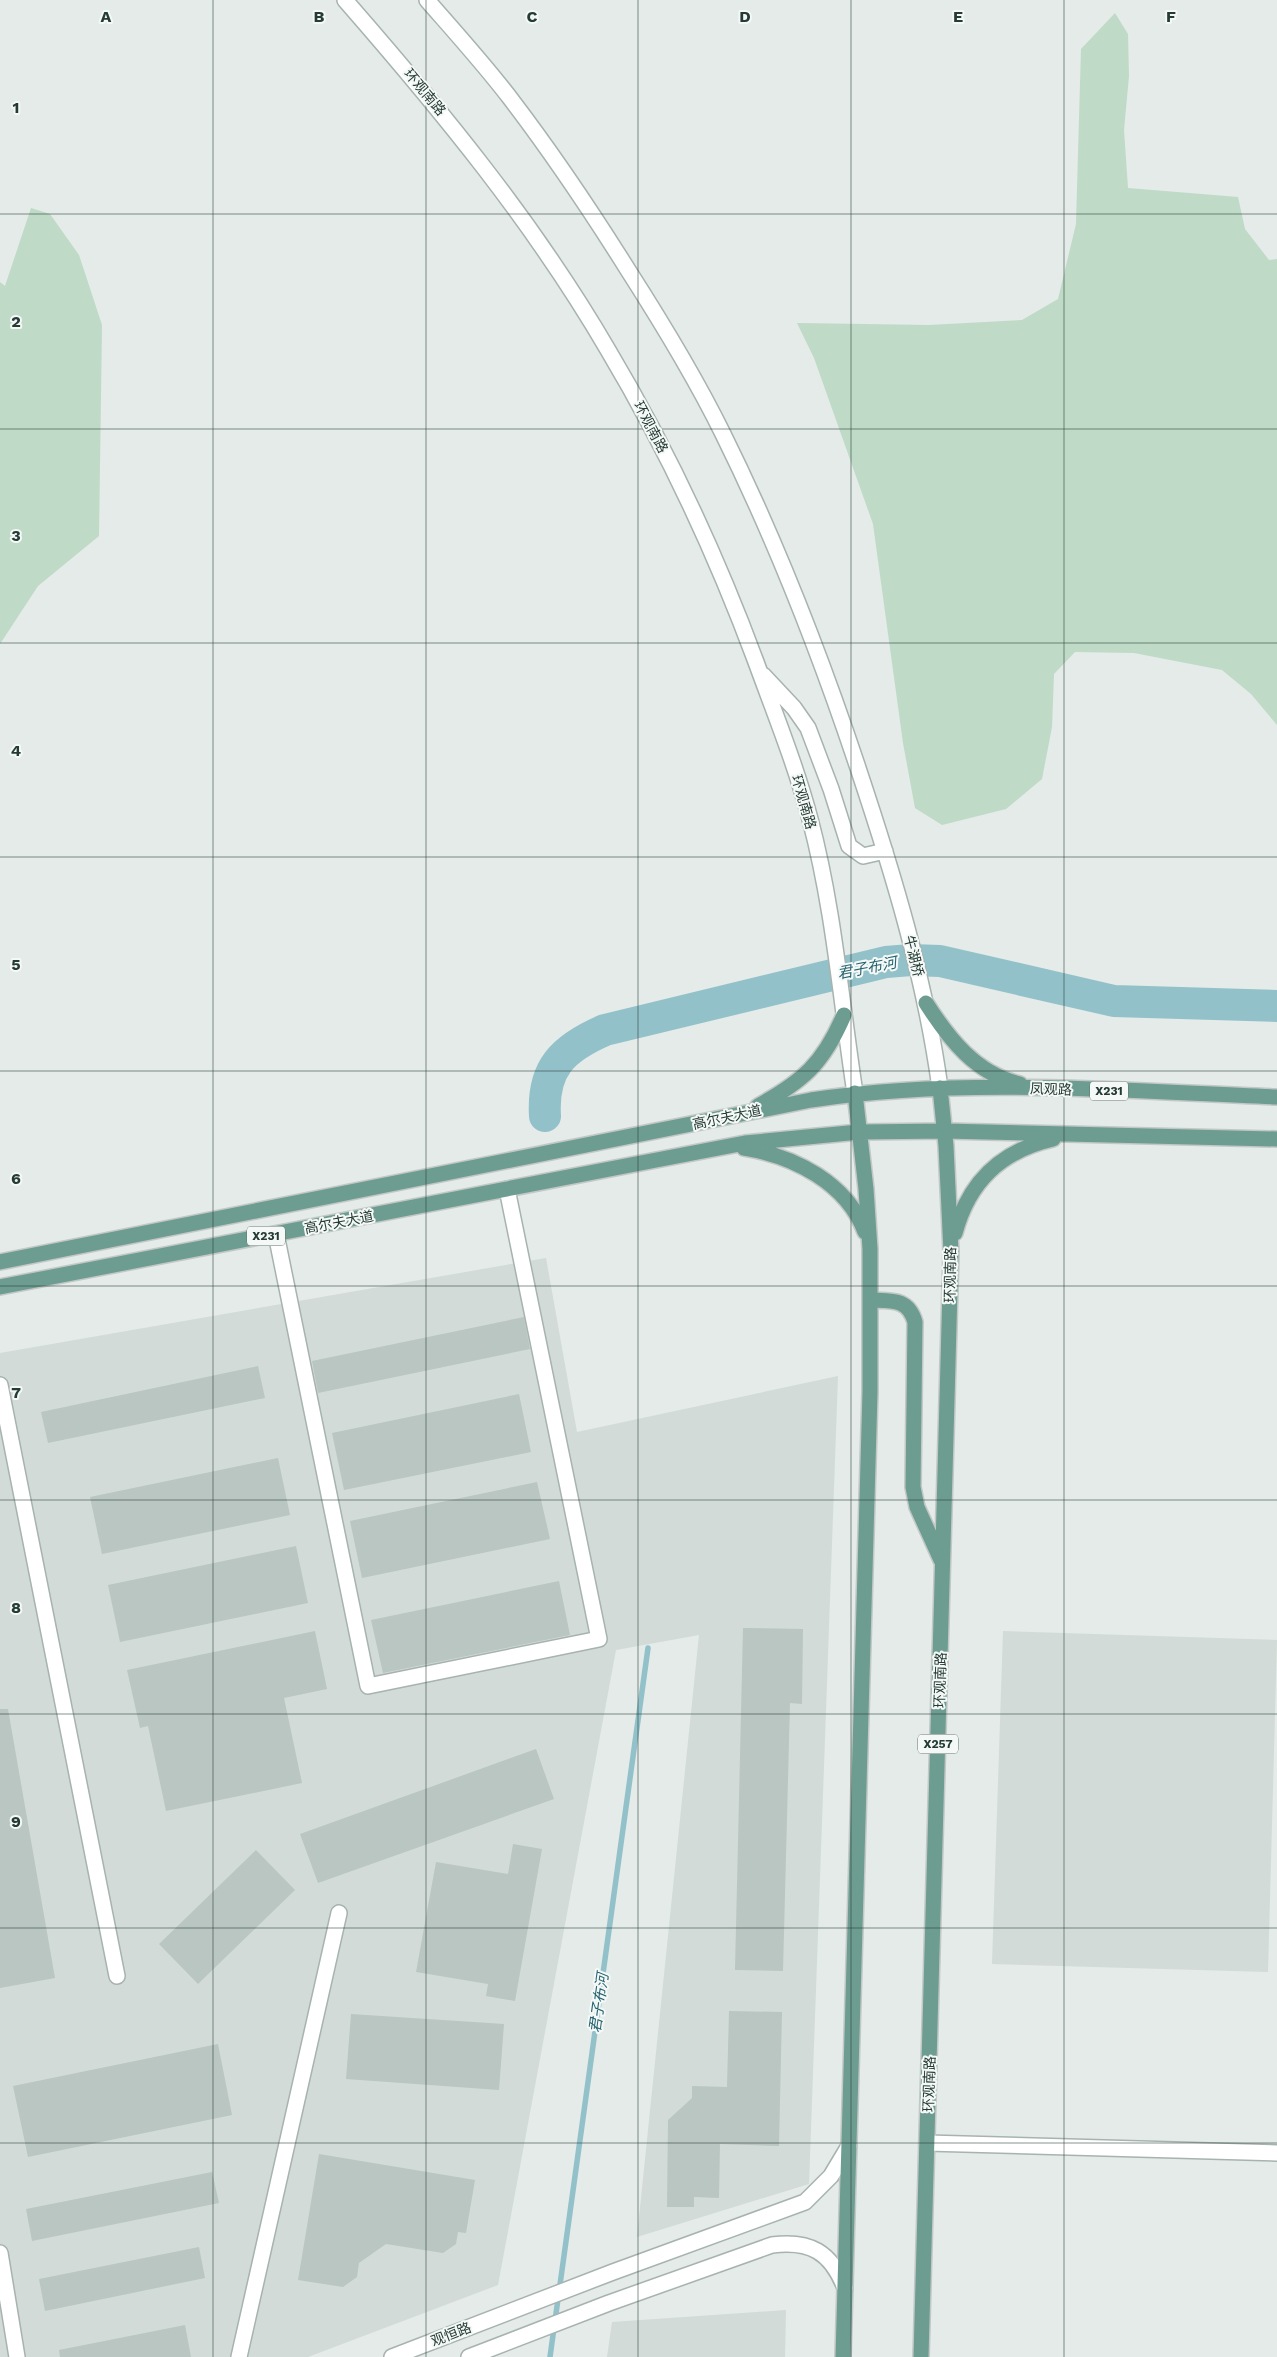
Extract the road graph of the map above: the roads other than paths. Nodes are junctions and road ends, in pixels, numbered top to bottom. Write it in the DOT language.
graph roads {
  1 [pos="345,0"];
  2 [pos="427,0"];
  3 [pos="759,670"];
  4 [pos="885,851"];
  5 [pos="926,1004"];
  6 [pos="844,1015"];
  7 [pos="940,1088"];
  8 [pos="1038,1088"];
  9 [pos="855,1094"];
  10 [pos="1277,1097"];
  11 [pos="720,1119"];
  12 [pos="945,1131"];
  13 [pos="859,1132"];
  14 [pos="1082,1135"];
  15 [pos="1277,1139"];
  16 [pos="730,1146"];
  17 [pos="507,1189"];
  18 [pos="276,1234"];
  19 [pos="869,1243"];
  20 [pos="951,1252"];
  21 [pos="0,1262"];
  22 [pos="0,1287"];
  23 [pos="870,1300"];
  24 [pos="0,1385"];
  25 [pos="943,1564"];
  26 [pos="339,1912"];
  27 [pos="116,1976"];
  28 [pos="927,2143"];
  29 [pos="849,2146"];
  30 [pos="1277,2153"];
  31 [pos="0,2253"];
  32 [pos="845,2289"];
  33 [pos="17,2357"];
  34 [pos="239,2357"];
  35 [pos="392,2357"];
  36 [pos="469,2357"];
  37 [pos="844,2357"];
  38 [pos="921,2357"];
  1 -- 3 [label="street, 环观南路"];
  2 -- 4 [label="street"];
  3 -- 4 [label="street"];
  3 -- 6 [label="street, 环观南路"];
  4 -- 5 [label="street, 牛湖桥"];
  5 -- 7 [label="street, 环观南路"];
  5 -- 8 [label="main road"];
  6 -- 9 [label="street"];
  6 -- 11 [label="main road"];
  7 -- 8 [label="main road, 凤观路 / X231"];
  7 -- 9 [label="main road, 凤观路 / X231"];
  7 -- 12 [label="main road, 环观南路 / X257"];
  8 -- 10 [label="main road, 凤观路 / X231"];
  9 -- 11 [label="main road, 高尔夫大道 / X231"];
  9 -- 13 [label="main road"];
  11 -- 21 [label="main road, 高尔夫大道 / X231"];
  12 -- 13 [label="main road, X231"];
  12 -- 14 [label="main road, X231"];
  12 -- 20 [label="main road, 环观南路 / X257"];
  13 -- 16 [label="main road, 高尔夫大道 / X231"];
  13 -- 19 [label="main road"];
  14 -- 15 [label="main road, X231"];
  14 -- 20 [label="main road"];
  16 -- 17 [label="main road, 高尔夫大道 / X231"];
  16 -- 19 [label="main road"];
  17 -- 18 [label="main road, 高尔夫大道 / X231"];
  17 -- 18 [label="street"];
  18 -- 22 [label="main road, 高尔夫大道 / X231"];
  19 -- 23 [label="main road"];
  20 -- 25 [label="main road, 环观南路 / X257"];
  23 -- 25 [label="main road"];
  23 -- 29 [label="main road"];
  24 -- 27 [label="street"];
  25 -- 28 [label="main road, 环观南路 / X257"];
  26 -- 34 [label="street"];
  28 -- 30 [label="street"];
  28 -- 38 [label="main road, 环观南路 / X257"];
  29 -- 32 [label="main road"];
  29 -- 35 [label="street, 观恒路"];
  31 -- 33 [label="street"];
  32 -- 36 [label="street, 观恒路"];
  32 -- 37 [label="main road"];
}
